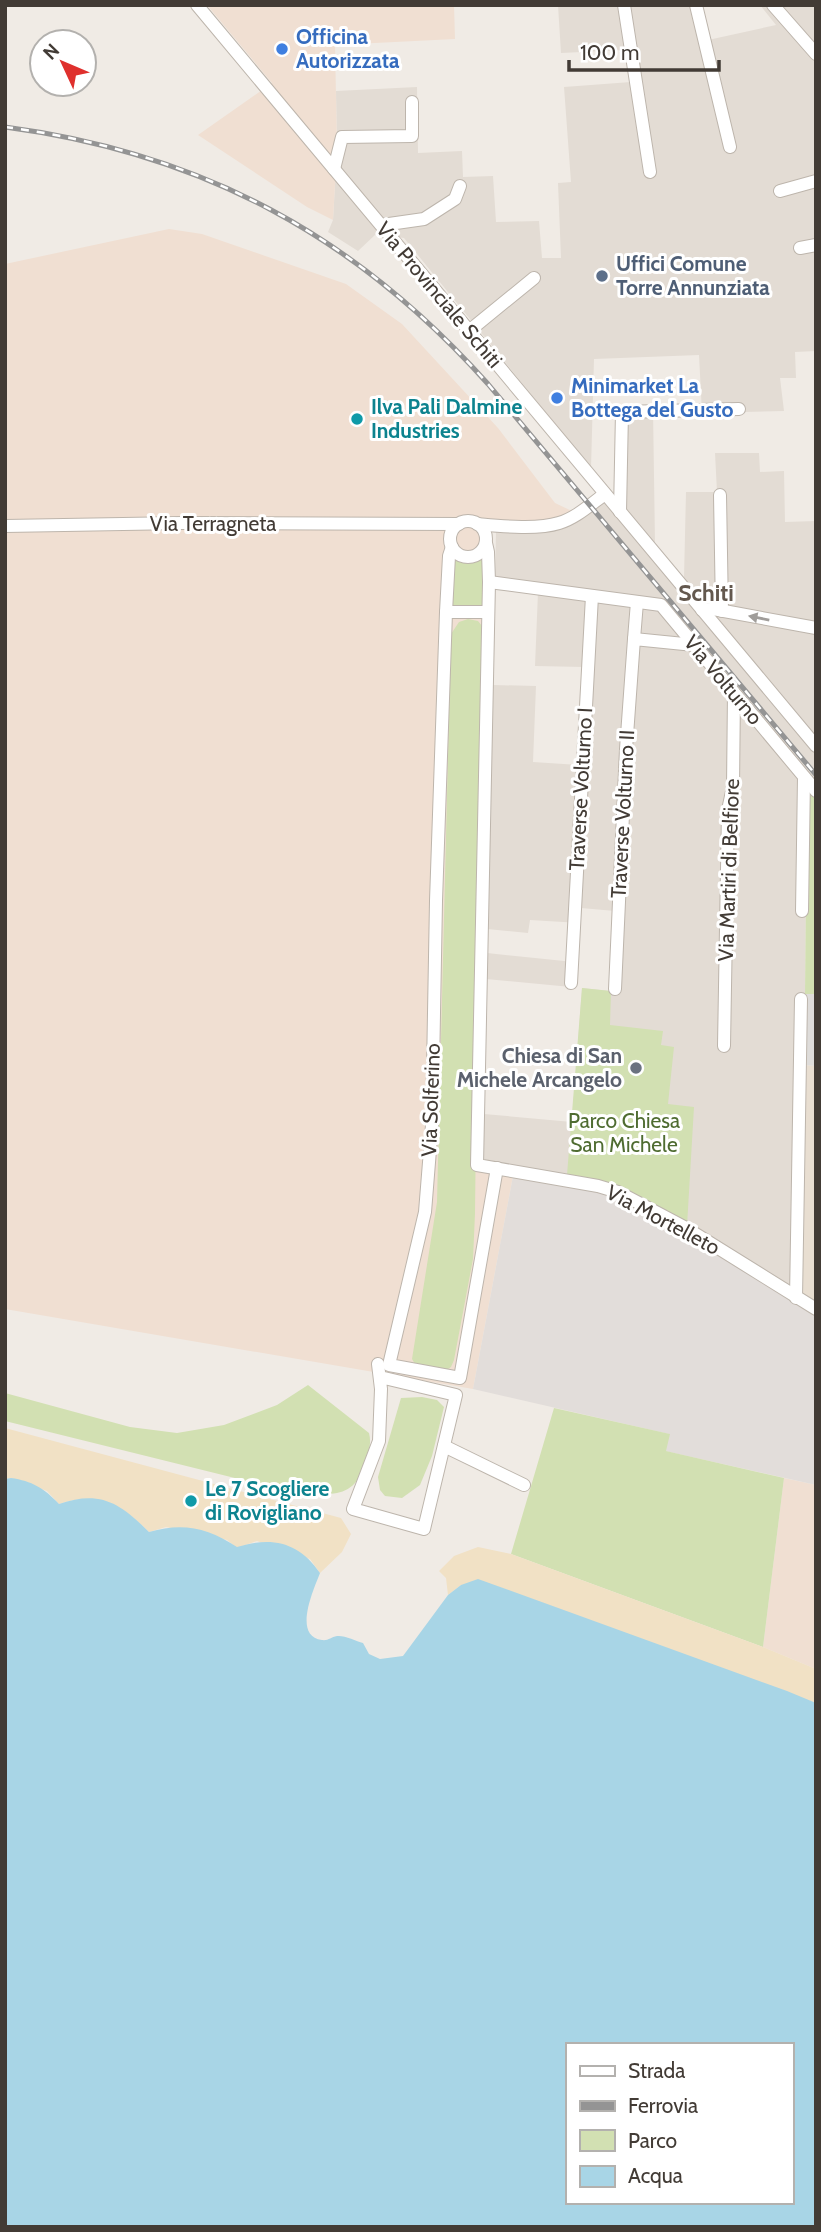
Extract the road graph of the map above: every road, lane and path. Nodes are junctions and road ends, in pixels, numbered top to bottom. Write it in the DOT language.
graph roads {
  1 [pos="197,5"];
  2 [pos="624,5"];
  3 [pos="696,5"];
  4 [pos="774,5"];
  5 [pos="816,54"];
  6 [pos="412,102"];
  7 [pos="730,147"];
  8 [pos="334,169"];
  9 [pos="650,172"];
  10 [pos="816,181"];
  11 [pos="460,186"];
  12 [pos="780,191"];
  13 [pos="382,225"];
  14 [pos="816,245"];
  15 [pos="800,248"];
  16 [pos="534,278"];
  17 [pos="469,331"];
  18 [pos="739,409"];
  19 [pos="605,494"];
  20 [pos="720,495"];
  21 [pos="620,512"];
  22 [pos="420,524"];
  23 [pos="459,524"];
  24 [pos="477,524"];
  25 [pos="5,526"];
  26 [pos="499,526"];
  27 [pos="486,539"];
  28 [pos="451,542"];
  29 [pos="489,582"];
  30 [pos="592,596"];
  31 [pos="637,602"];
  32 [pos="702,610"];
  33 [pos="722,611"];
  34 [pos="446,612"];
  35 [pos="488,612"];
  36 [pos="816,628"];
  37 [pos="634,639"];
  38 [pos="694,645"];
  39 [pos="734,693"];
  40 [pos="816,746"];
  41 [pos="804,777"];
  42 [pos="816,791"];
  43 [pos="802,911"];
  44 [pos="571,983"];
  45 [pos="615,989"];
  46 [pos="801,999"];
  47 [pos="724,1046"];
  48 [pos="497,1168"];
  49 [pos="796,1298"];
  50 [pos="816,1309"];
  51 [pos="444,1446"];
  52 [pos="524,1485"];
  1 -- 8 [label="street, Via Provinciale Schiti"];
  2 -- 9 [label="street"];
  3 -- 7 [label="street"];
  4 -- 5 [label="street"];
  6 -- 8 [label="street"];
  8 -- 13 [label="street, Via Provinciale Schiti"];
  10 -- 12 [label="street"];
  11 -- 13 [label="street"];
  13 -- 17 [label="street, Via Provinciale Schiti"];
  14 -- 15 [label="street"];
  16 -- 17 [label="street"];
  17 -- 19 [label="street, Via Provinciale Schiti"];
  18 -- 21 [label="street"];
  19 -- 21 [label="street, Via Provinciale Schiti"];
  19 -- 26 [label="street"];
  20 -- 33 [label="street"];
  21 -- 32 [label="street, Via Provinciale Schiti"];
  22 -- 23 [label="street, Via Terragneta"];
  22 -- 25 [label="street, Via Terragneta"];
  22 -- 28 [label="street"];
  23 -- 24 [label="street"];
  23 -- 28 [label="street"];
  24 -- 26 [label="street"];
  24 -- 27 [label="street"];
  26 -- 27 [label="street"];
  27 -- 28 [label="street"];
  27 -- 29 [label="street"];
  28 -- 34 [label="street, Via Solferino"];
  29 -- 30 [label="street, Via Volturno"];
  29 -- 35 [label="street"];
  30 -- 31 [label="street, Via Volturno"];
  30 -- 44 [label="street, Traverse Volturno I"];
  31 -- 37 [label="street, Traverse Volturno II"];
  31 -- 38 [label="street, Via Volturno"];
  32 -- 33 [label="street"];
  32 -- 40 [label="street, Via Provinciale Schiti"];
  36 -- 33 [label="street, one-way"];
  34 -- 35 [label="street"];
  34 -- 48 [label="street, Via Solferino"];
  35 -- 48 [label="street, Via Mortelleto"];
  37 -- 38 [label="street"];
  37 -- 45 [label="street, Traverse Volturno II"];
  38 -- 39 [label="street, Via Volturno"];
  39 -- 41 [label="street, Via Volturno"];
  39 -- 47 [label="street, Via Martiri di Belfiore"];
  41 -- 42 [label="street, Via Volturno"];
  41 -- 43 [label="street"];
  46 -- 49 [label="street"];
  48 -- 49 [label="street, Via Mortelleto"];
  49 -- 50 [label="street, Via Mortelleto"];
  51 -- 51 [label="street"];
  51 -- 52 [label="street"];
}
